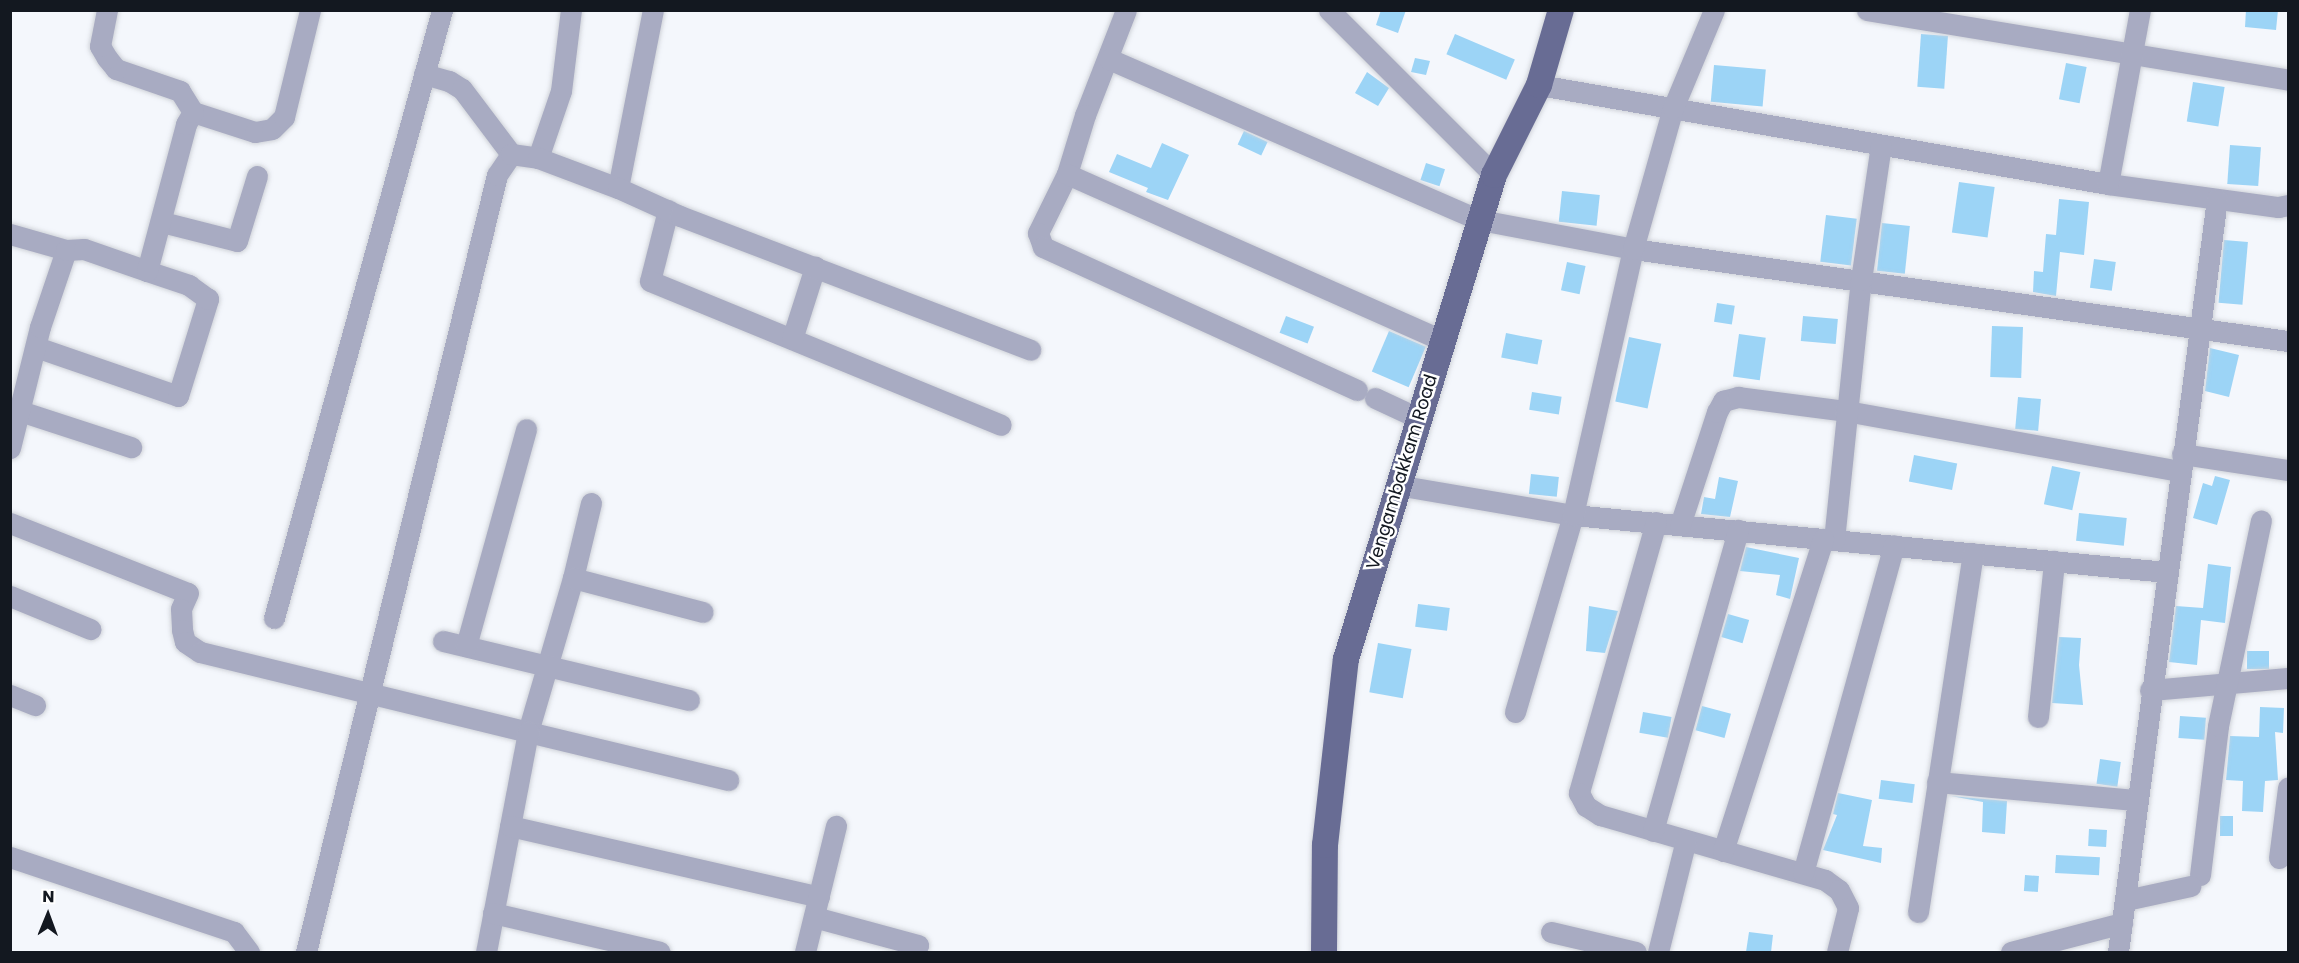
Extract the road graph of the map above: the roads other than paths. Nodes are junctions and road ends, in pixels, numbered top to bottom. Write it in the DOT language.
graph roads {
  1 [pos="107,10"];
  2 [pos="310,10"];
  3 [pos="442,10"];
  4 [pos="571,10"];
  5 [pos="653,10"];
  6 [pos="1126,10"];
  7 [pos="1329,10"];
  8 [pos="1561,10"];
  9 [pos="1714,10"];
  10 [pos="1867,10"];
  11 [pos="2140,10"];
  12 [pos="2133,54"];
  13 [pos="1109,59"];
  14 [pos="424,74"];
  15 [pos="2289,80"];
  16 [pos="1539,85"];
  17 [pos="1673,108"];
  18 [pos="194,112"];
  19 [pos="1881,145"];
  20 [pos="511,154"];
  21 [pos="538,158"];
  22 [pos="1067,174"];
  23 [pos="1494,175"];
  24 [pos="257,176"];
  25 [pos="2108,184"];
  26 [pos="618,188"];
  27 [pos="2217,200"];
  28 [pos="2289,205"];
  29 [pos="669,210"];
  30 [pos="1480,220"];
  31 [pos="162,222"];
  32 [pos="10,234"];
  33 [pos="1634,249"];
  34 [pos="66,250"];
  35 [pos="815,267"];
  36 [pos="147,271"];
  37 [pos="1861,280"];
  38 [pos="2199,328"];
  39 [pos="792,339"];
  40 [pos="1442,340"];
  41 [pos="2289,342"];
  42 [pos="36,347"];
  43 [pos="1030,350"];
  44 [pos="20,411"];
  45 [pos="1846,411"];
  46 [pos="1418,418"];
  47 [pos="1001,425"];
  48 [pos="526,429"];
  49 [pos="131,447"];
  50 [pos="10,448"];
  51 [pos="2181,463"];
  52 [pos="2289,470"];
  53 [pos="1397,485"];
  54 [pos="591,503"];
  55 [pos="1573,515"];
  56 [pos="2261,520"];
  57 [pos="1656,522"];
  58 [pos="10,523"];
  59 [pos="1680,525"];
  60 [pos="1738,530"];
  61 [pos="1828,539"];
  62 [pos="1894,545"];
  63 [pos="1973,553"];
  64 [pos="2054,561"];
  65 [pos="2166,572"];
  66 [pos="573,578"];
  67 [pos="10,596"];
  68 [pos="703,612"];
  69 [pos="274,618"];
  70 [pos="90,629"];
  71 [pos="443,641"];
  72 [pos="466,646"];
  73 [pos="548,664"];
  74 [pos="2289,678"];
  75 [pos="2226,684"];
  76 [pos="2150,690"];
  77 [pos="372,694"];
  78 [pos="10,695"];
  79 [pos="689,700"];
  80 [pos="35,705"];
  81 [pos="1515,712"];
  82 [pos="2038,717"];
  83 [pos="528,732"];
  84 [pos="728,780"];
  85 [pos="1937,782"];
  86 [pos="2289,788"];
  87 [pos="2135,800"];
  88 [pos="510,826"];
  89 [pos="836,826"];
  90 [pos="1653,831"];
  91 [pos="1686,840"];
  92 [pos="1723,850"];
  93 [pos="10,858"];
  94 [pos="2279,858"];
  95 [pos="1803,873"];
  96 [pos="819,897"];
  97 [pos="2126,900"];
  98 [pos="1918,912"];
  99 [pos="493,913"];
  100 [pos="814,917"];
  101 [pos="2122,923"];
  102 [pos="1551,932"];
  103 [pos="918,945"];
  104 [pos="249,952"];
  105 [pos="306,952"];
  106 [pos="486,952"];
  107 [pos="660,952"];
  108 [pos="806,952"];
  109 [pos="1324,952"];
  110 [pos="1636,952"];
  111 [pos="1658,952"];
  112 [pos="1837,952"];
  113 [pos="2011,952"];
  114 [pos="2118,952"];
  1 -- 18 [label="street"];
  2 -- 18 [label="street"];
  3 -- 14 [label="street"];
  4 -- 21 [label="street"];
  5 -- 26 [label="street"];
  6 -- 13 [label="street"];
  7 -- 23 [label="street"];
  8 -- 16 [label="main road, Vengambakkam Road"];
  9 -- 17 [label="street"];
  10 -- 12 [label="street"];
  11 -- 12 [label="street"];
  12 -- 15 [label="street"];
  12 -- 25 [label="street"];
  13 -- 22 [label="street"];
  13 -- 30 [label="street"];
  14 -- 20 [label="street"];
  14 -- 69 [label="street"];
  16 -- 17 [label="street"];
  16 -- 23 [label="main road, Vengambakkam Road"];
  17 -- 19 [label="street"];
  17 -- 33 [label="street"];
  18 -- 31 [label="street"];
  19 -- 25 [label="street"];
  19 -- 37 [label="street"];
  20 -- 21 [label="street"];
  20 -- 77 [label="street"];
  21 -- 26 [label="street"];
  22 -- 40 [label="street"];
  22 -- 46 [label="street"];
  23 -- 30 [label="main road, Vengambakkam Road"];
  24 -- 31 [label="street"];
  25 -- 27 [label="street"];
  26 -- 29 [label="street"];
  27 -- 28 [label="street"];
  27 -- 38 [label="street"];
  29 -- 35 [label="street"];
  29 -- 39 [label="street"];
  30 -- 33 [label="street"];
  30 -- 40 [label="main road, Vengambakkam Road"];
  31 -- 36 [label="street"];
  32 -- 34 [label="street"];
  33 -- 37 [label="street"];
  33 -- 55 [label="street"];
  34 -- 36 [label="street"];
  34 -- 42 [label="street"];
  35 -- 39 [label="street"];
  35 -- 43 [label="street"];
  36 -- 42 [label="street"];
  37 -- 38 [label="street"];
  37 -- 45 [label="street"];
  38 -- 41 [label="street"];
  38 -- 51 [label="street"];
  39 -- 47 [label="street"];
  40 -- 46 [label="main road, Vengambakkam Road"];
  42 -- 44 [label="street"];
  44 -- 49 [label="street"];
  44 -- 50 [label="street"];
  45 -- 51 [label="street"];
  45 -- 59 [label="street"];
  45 -- 61 [label="street"];
  46 -- 53 [label="main road, Vengambakkam Road"];
  48 -- 72 [label="street"];
  51 -- 52 [label="street"];
  51 -- 65 [label="street"];
  53 -- 55 [label="street"];
  53 -- 109 [label="main road, Vengambakkam Road"];
  54 -- 66 [label="street"];
  55 -- 57 [label="street"];
  55 -- 81 [label="street"];
  56 -- 75 [label="street"];
  57 -- 59 [label="street"];
  57 -- 90 [label="street"];
  58 -- 77 [label="street"];
  59 -- 60 [label="street"];
  60 -- 61 [label="street"];
  60 -- 90 [label="street"];
  61 -- 62 [label="street"];
  61 -- 92 [label="street"];
  62 -- 63 [label="street"];
  62 -- 95 [label="street"];
  63 -- 64 [label="street"];
  63 -- 85 [label="street"];
  64 -- 65 [label="street"];
  64 -- 82 [label="street"];
  65 -- 76 [label="street"];
  66 -- 68 [label="street"];
  66 -- 73 [label="street"];
  67 -- 70 [label="street"];
  71 -- 72 [label="street"];
  72 -- 73 [label="street"];
  73 -- 79 [label="street"];
  73 -- 83 [label="street"];
  74 -- 75 [label="street"];
  75 -- 76 [label="street"];
  75 -- 97 [label="street"];
  76 -- 87 [label="street"];
  77 -- 83 [label="street"];
  77 -- 105 [label="street"];
  78 -- 80 [label="street"];
  83 -- 84 [label="street"];
  83 -- 88 [label="street"];
  85 -- 87 [label="street"];
  85 -- 98 [label="street"];
  86 -- 94 [label="street"];
  87 -- 97 [label="street"];
  88 -- 96 [label="street"];
  88 -- 99 [label="street"];
  89 -- 96 [label="street"];
  90 -- 91 [label="street"];
  91 -- 92 [label="street"];
  91 -- 111 [label="street"];
  92 -- 95 [label="street"];
  93 -- 104 [label="street"];
  95 -- 112 [label="street"];
  96 -- 100 [label="street"];
  97 -- 101 [label="street"];
  99 -- 106 [label="street"];
  99 -- 107 [label="street"];
  100 -- 103 [label="street"];
  100 -- 108 [label="street"];
  101 -- 113 [label="street"];
  101 -- 114 [label="street"];
  102 -- 110 [label="street"];
}
